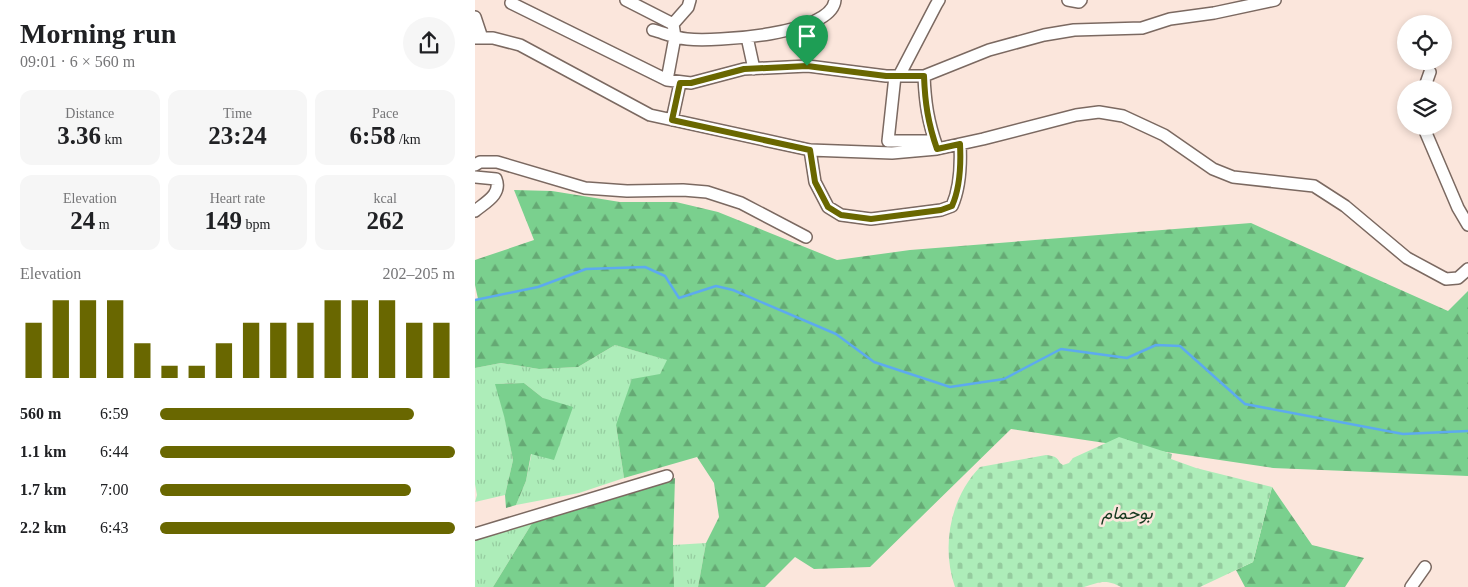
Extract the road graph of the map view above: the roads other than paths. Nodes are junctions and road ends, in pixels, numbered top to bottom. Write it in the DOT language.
graph roads {
  1 [pos="626,0"];
  2 [pos="690,0"];
  3 [pos="835,0"];
  4 [pos="939,0"];
  5 [pos="1068,0"];
  6 [pos="1081,0"];
  7 [pos="1275,0"];
  8 [pos="511,3"];
  9 [pos="475,17"];
  10 [pos="673,24"];
  11 [pos="653,30"];
  12 [pos="675,37"];
  13 [pos="747,37"];
  14 [pos="478,38"];
  15 [pos="753,69"];
  16 [pos="1430,72"];
  17 [pos="897,76"];
  18 [pos="924,76"];
  19 [pos="667,80"];
  20 [pos="1427,80"];
  21 [pos="680,83"];
  22 [pos="672,120"];
  23 [pos="1427,135"];
  24 [pos="887,141"];
  25 [pos="960,144"];
  26 [pos="936,145"];
  27 [pos="810,150"];
  28 [pos="886,153"];
  29 [pos="475,165"];
  30 [pos="475,177"];
  31 [pos="475,211"];
  32 [pos="1468,225"];
  33 [pos="806,237"];
  34 [pos="1468,269"];
  35 [pos="667,476"];
  36 [pos="475,534"];
  37 [pos="1425,567"];
  38 [pos="1411,587"];
  1 -- 10 [label="street"];
  2 -- 10 [label="street"];
  3 -- 13 [label="street"];
  4 -- 17 [label="street"];
  5 -- 6 [label="street"];
  7 -- 18 [label="street"];
  8 -- 19 [label="street"];
  9 -- 14 [label="street"];
  10 -- 12 [label="street"];
  11 -- 12 [label="street"];
  12 -- 13 [label="street"];
  12 -- 19 [label="street"];
  13 -- 15 [label="street"];
  14 -- 22 [label="street"];
  15 -- 17 [label="street"];
  15 -- 21 [label="street"];
  16 -- 20 [label="street"];
  17 -- 18 [label="street"];
  17 -- 24 [label="street"];
  18 -- 26 [label="street"];
  19 -- 21 [label="street"];
  21 -- 22 [label="street"];
  22 -- 27 [label="street"];
  23 -- 32 [label="street"];
  24 -- 26 [label="street"];
  24 -- 28 [label="street"];
  25 -- 26 [label="street"];
  25 -- 27 [label="street"];
  25 -- 34 [label="street"];
  26 -- 28 [label="street"];
  27 -- 28 [label="street"];
  29 -- 33 [label="street"];
  30 -- 31 [label="street"];
  35 -- 36 [label="street"];
  37 -- 38 [label="street"];
}
